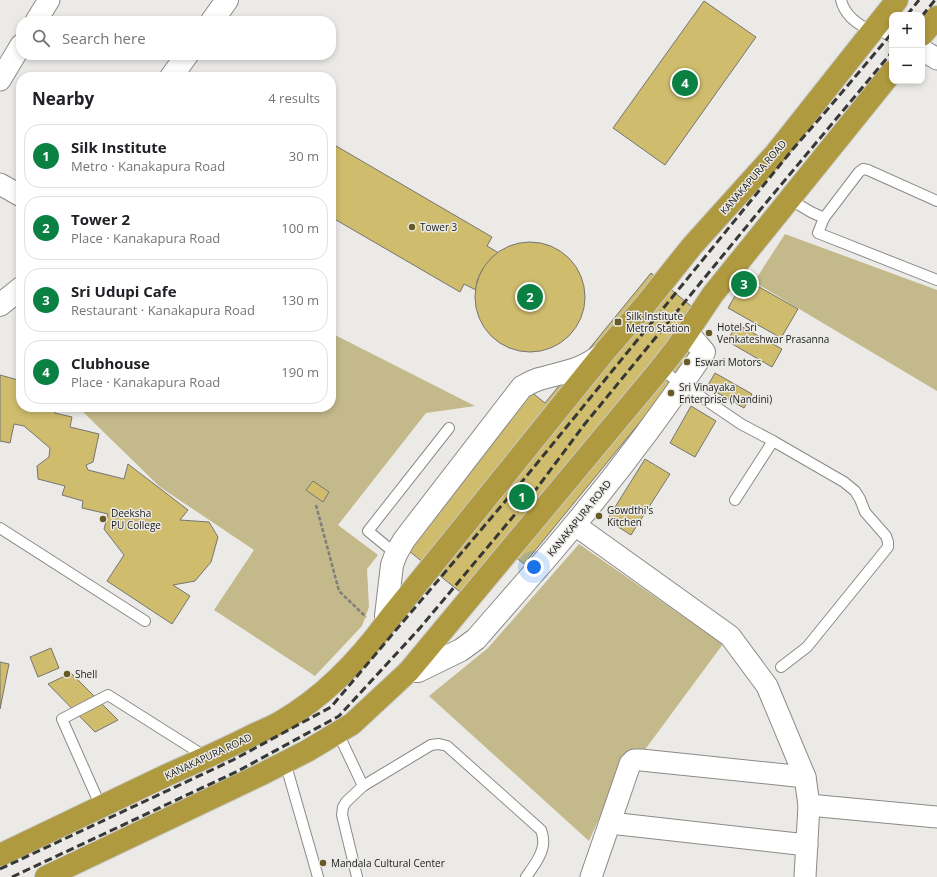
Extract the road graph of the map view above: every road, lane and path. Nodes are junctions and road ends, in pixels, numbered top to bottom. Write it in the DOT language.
graph roads {
  1 [pos="49,0"];
  2 [pos="227,0"];
  3 [pos="841,0"];
  4 [pos="897,0"];
  5 [pos="39,16"];
  6 [pos="216,16"];
  7 [pos="937,17"];
  8 [pos="881,28"];
  9 [pos="925,31"];
  10 [pos="925,52"];
  11 [pos="16,53"];
  12 [pos="937,59"];
  13 [pos="183,60"];
  14 [pos="175,72"];
  15 [pos="889,76"];
  16 [pos="0,80"];
  17 [pos="0,184"];
  18 [pos="16,193"];
  19 [pos="0,197"];
  20 [pos="789,200"];
  21 [pos="937,201"];
  22 [pos="16,206"];
  23 [pos="824,218"];
  24 [pos="937,280"];
  25 [pos="16,292"];
  26 [pos="0,306"];
  27 [pos="687,332"];
  28 [pos="606,350"];
  29 [pos="660,369"];
  30 [pos="682,384"];
  31 [pos="449,428"];
  32 [pos="773,441"];
  33 [pos="735,500"];
  34 [pos="316,505"];
  35 [pos="575,525"];
  36 [pos="0,528"];
  37 [pos="396,554"];
  38 [pos="145,621"];
  39 [pos="387,622"];
  40 [pos="781,667"];
  41 [pos="409,671"];
  42 [pos="338,733"];
  43 [pos="206,757"];
  44 [pos="286,762"];
  45 [pos="805,777"];
  46 [pos="363,786"];
  47 [pos="809,805"];
  48 [pos="101,807"];
  49 [pos="937,817"];
  50 [pos="610,823"];
  51 [pos="807,845"];
  52 [pos="0,855"];
  53 [pos="46,877"];
  54 [pos="318,877"];
  55 [pos="357,877"];
  56 [pos="526,877"];
  57 [pos="591,877"];
  58 [pos="804,877"];
  1 -- 5 [label="street"];
  2 -- 6 [label="street"];
  3 -- 8 [label="lane"];
  4 -- 8 [label="highway, KANAKAPURA ROAD"];
  7 -- 9 [label="highway"];
  8 -- 28 [label="highway, KANAKAPURA ROAD"];
  10 -- 12 [label="street"];
  11 -- 16 [label="street"];
  13 -- 14 [label="street"];
  15 -- 20 [label="highway, KANAKAPURA ROAD"];
  17 -- 18 [label="street"];
  19 -- 22 [label="street"];
  20 -- 23 [label="lane"];
  20 -- 27 [label="highway, KANAKAPURA ROAD"];
  21 -- 23 [label="lane"];
  23 -- 24 [label="lane"];
  25 -- 26 [label="street"];
  27 -- 29 [label="highway, KANAKAPURA ROAD"];
  27 -- 30 [label="street, KANAKAPURA ROAD"];
  28 -- 37 [label="street, KANAKAPURA ROAD"];
  28 -- 39 [label="highway, KANAKAPURA ROAD"];
  29 -- 30 [label="lane"];
  29 -- 41 [label="highway, KANAKAPURA ROAD"];
  30 -- 32 [label="lane"];
  30 -- 35 [label="street, KANAKAPURA ROAD"];
  31 -- 37 [label="lane"];
  32 -- 33 [label="lane"];
  32 -- 40 [label="lane"];
  34 -- 39 [label="path"];
  35 -- 41 [label="street, KANAKAPURA ROAD"];
  35 -- 45 [label="street"];
  36 -- 38 [label="lane"];
  37 -- 39 [label="street, KANAKAPURA ROAD"];
  39 -- 43 [label="highway, KANAKAPURA ROAD"];
  41 -- 42 [label="highway, KANAKAPURA ROAD"];
  42 -- 44 [label="highway, KANAKAPURA ROAD"];
  42 -- 46 [label="lane"];
  43 -- 48 [label="highway, KANAKAPURA ROAD"];
  43 -- 48 [label="lane"];
  44 -- 53 [label="highway, KANAKAPURA ROAD"];
  44 -- 54 [label="lane"];
  45 -- 47 [label="street"];
  45 -- 50 [label="street"];
  46 -- 55 [label="lane"];
  46 -- 56 [label="lane"];
  47 -- 49 [label="street"];
  47 -- 51 [label="street"];
  48 -- 52 [label="highway, KANAKAPURA ROAD"];
  50 -- 51 [label="street"];
  50 -- 57 [label="street"];
  51 -- 58 [label="street"];
}
